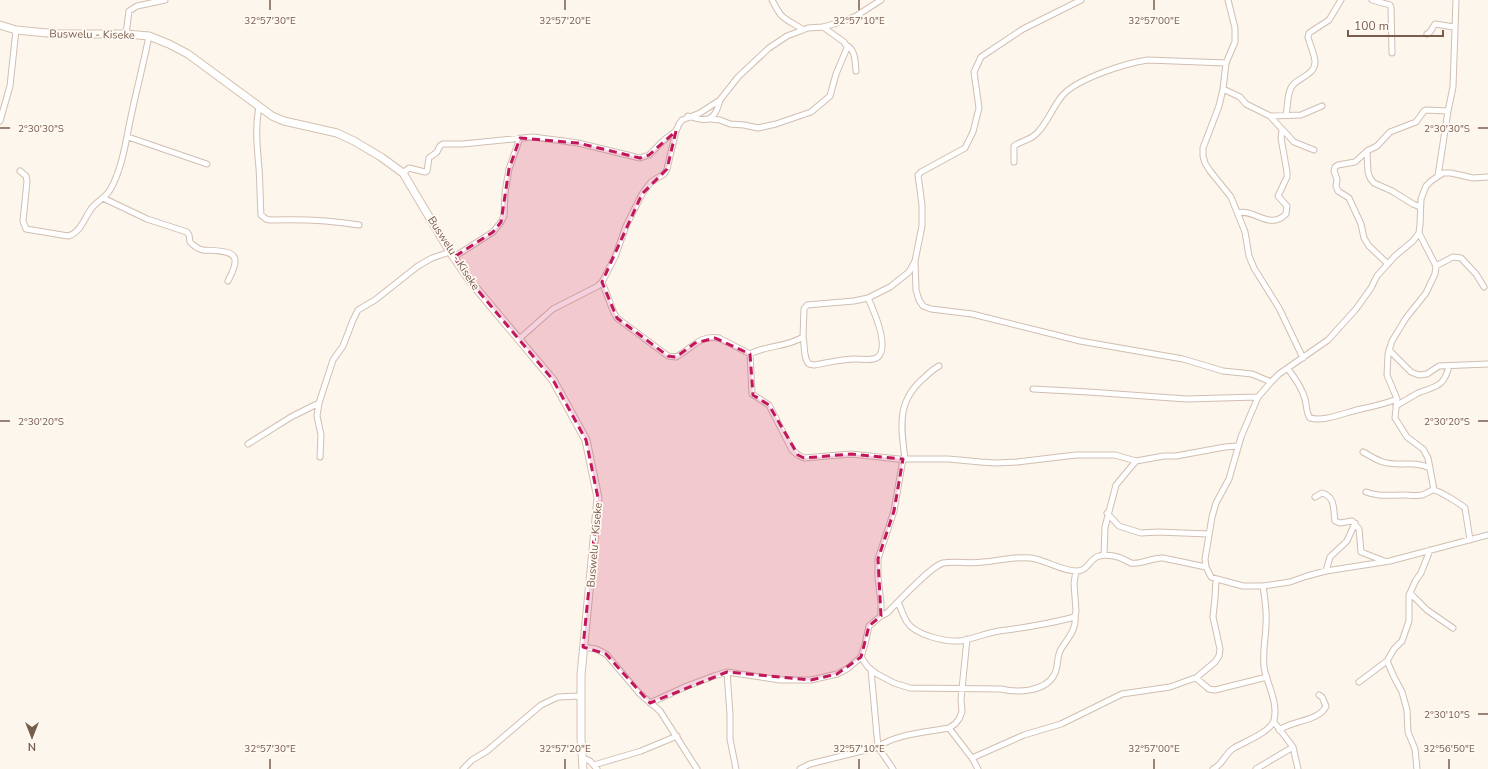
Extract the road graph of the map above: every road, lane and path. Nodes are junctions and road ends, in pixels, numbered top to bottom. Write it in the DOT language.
graph roads {
  1 [pos="165,0"];
  2 [pos="772,0"];
  3 [pos="881,0"];
  4 [pos="1081,0"];
  5 [pos="1228,0"];
  6 [pos="1341,0"];
  7 [pos="1372,0"];
  8 [pos="1456,0"];
  9 [pos="0,25"];
  10 [pos="823,27"];
  11 [pos="1454,27"];
  12 [pos="16,30"];
  13 [pos="803,30"];
  14 [pos="126,34"];
  15 [pos="1427,34"];
  16 [pos="149,36"];
  17 [pos="846,45"];
  18 [pos="1392,53"];
  19 [pos="1226,63"];
  20 [pos="856,71"];
  21 [pos="1223,88"];
  22 [pos="720,100"];
  23 [pos="259,106"];
  24 [pos="1322,106"];
  25 [pos="1448,111"];
  26 [pos="1286,115"];
  27 [pos="688,116"];
  28 [pos="1270,116"];
  29 [pos="710,119"];
  30 [pos="0,121"];
  31 [pos="1282,130"];
  32 [pos="676,131"];
  33 [pos="128,136"];
  34 [pos="520,138"];
  35 [pos="1314,150"];
  36 [pos="1367,151"];
  37 [pos="1014,162"];
  38 [pos="207,164"];
  39 [pos="20,170"];
  40 [pos="403,173"];
  41 [pos="1438,176"];
  42 [pos="1488,177"];
  43 [pos="103,198"];
  44 [pos="1420,207"];
  45 [pos="1238,213"];
  46 [pos="360,225"];
  47 [pos="1419,233"];
  48 [pos="452,255"];
  49 [pos="915,262"];
  50 [pos="1388,264"];
  51 [pos="1436,266"];
  52 [pos="228,281"];
  53 [pos="602,282"];
  54 [pos="1484,287"];
  55 [pos="868,298"];
  56 [pos="803,337"];
  57 [pos="519,339"];
  58 [pos="1389,350"];
  59 [pos="750,354"];
  60 [pos="1303,358"];
  61 [pos="1488,364"];
  62 [pos="940,366"];
  63 [pos="1449,366"];
  64 [pos="1288,369"];
  65 [pos="1271,382"];
  66 [pos="1033,389"];
  67 [pos="1258,397"];
  68 [pos="1397,399"];
  69 [pos="319,403"];
  70 [pos="1396,406"];
  71 [pos="248,444"];
  72 [pos="1238,446"];
  73 [pos="1363,452"];
  74 [pos="320,457"];
  75 [pos="904,459"];
  76 [pos="1136,461"];
  77 [pos="1430,468"];
  78 [pos="1434,490"];
  79 [pos="1366,492"];
  80 [pos="1315,497"];
  81 [pos="1108,513"];
  82 [pos="1355,523"];
  83 [pos="1209,534"];
  84 [pos="1488,535"];
  85 [pos="1470,540"];
  86 [pos="1430,550"];
  87 [pos="1104,555"];
  88 [pos="1385,562"];
  89 [pos="1206,567"];
  90 [pos="1076,571"];
  91 [pos="1326,571"];
  92 [pos="1216,579"];
  93 [pos="1263,586"];
  94 [pos="1410,593"];
  95 [pos="898,602"];
  96 [pos="881,616"];
  97 [pos="1075,616"];
  98 [pos="1453,628"];
  99 [pos="967,639"];
  100 [pos="583,647"];
  101 [pos="861,657"];
  102 [pos="1387,660"];
  103 [pos="871,670"];
  104 [pos="727,672"];
  105 [pos="1267,677"];
  106 [pos="1196,678"];
  107 [pos="1359,682"];
  108 [pos="962,688"];
  109 [pos="1319,695"];
  110 [pos="580,696"];
  111 [pos="650,703"];
  112 [pos="1274,722"];
  113 [pos="949,728"];
  114 [pos="1280,730"];
  115 [pos="677,736"];
  116 [pos="1293,747"];
  117 [pos="878,748"];
  118 [pos="583,758"];
  119 [pos="972,758"];
  120 [pos="596,767"];
  121 [pos="463,769"];
  122 [pos="583,769"];
  123 [pos="697,769"];
  124 [pos="736,769"];
  125 [pos="800,769"];
  126 [pos="893,769"];
  127 [pos="978,769"];
  128 [pos="1213,769"];
  129 [pos="1256,769"];
  130 [pos="1298,769"];
  131 [pos="1417,769"];
  1 -- 14 [label="street"];
  2 -- 13 [label="street"];
  3 -- 10 [label="street"];
  4 -- 49 [label="street"];
  5 -- 19 [label="street"];
  6 -- 26 [label="street"];
  7 -- 18 [label="street"];
  8 -- 11 [label="street"];
  9 -- 12 [label="main road, Buswelu - Kiseke"];
  10 -- 13 [label="street"];
  10 -- 17 [label="street"];
  11 -- 15 [label="street"];
  11 -- 25 [label="street"];
  12 -- 14 [label="main road, Buswelu - Kiseke"];
  12 -- 30 [label="street"];
  13 -- 22 [label="street"];
  14 -- 16 [label="main road, Buswelu - Kiseke"];
  16 -- 23 [label="main road, Buswelu - Kiseke"];
  16 -- 33 [label="street"];
  17 -- 20 [label="street"];
  17 -- 29 [label="street"];
  19 -- 21 [label="street"];
  19 -- 37 [label="street"];
  21 -- 28 [label="street"];
  21 -- 45 [label="street"];
  22 -- 27 [label="street"];
  22 -- 29 [label="street"];
  23 -- 40 [label="main road, Buswelu - Kiseke"];
  23 -- 46 [label="street"];
  24 -- 26 [label="street"];
  25 -- 36 [label="street"];
  25 -- 41 [label="street"];
  26 -- 28 [label="street"];
  27 -- 29 [label="street"];
  27 -- 32 [label="street"];
  28 -- 31 [label="street"];
  31 -- 35 [label="street"];
  31 -- 45 [label="street"];
  32 -- 34 [label="street"];
  32 -- 53 [label="street"];
  33 -- 38 [label="street"];
  33 -- 43 [label="street"];
  34 -- 40 [label="street"];
  34 -- 48 [label="street"];
  36 -- 44 [label="street"];
  36 -- 50 [label="street"];
  39 -- 43 [label="street"];
  40 -- 48 [label="main road, Buswelu - Kiseke"];
  41 -- 42 [label="street"];
  41 -- 44 [label="street"];
  43 -- 52 [label="street"];
  44 -- 47 [label="street"];
  45 -- 60 [label="street"];
  47 -- 50 [label="street"];
  47 -- 51 [label="street"];
  48 -- 57 [label="main road, Buswelu - Kiseke"];
  48 -- 69 [label="street"];
  49 -- 55 [label="street"];
  49 -- 65 [label="street"];
  50 -- 60 [label="street"];
  51 -- 54 [label="street"];
  51 -- 58 [label="street"];
  53 -- 57 [label="street"];
  53 -- 59 [label="street"];
  55 -- 56 [label="street"];
  55 -- 56 [label="street"];
  56 -- 59 [label="street"];
  57 -- 100 [label="main road, Buswelu - Kiseke"];
  58 -- 63 [label="street"];
  58 -- 68 [label="street"];
  59 -- 75 [label="street"];
  60 -- 64 [label="street"];
  61 -- 63 [label="street"];
  62 -- 75 [label="street"];
  63 -- 70 [label="street"];
  64 -- 65 [label="street"];
  64 -- 68 [label="street"];
  65 -- 67 [label="street"];
  66 -- 67 [label="street"];
  67 -- 72 [label="street"];
  68 -- 70 [label="street"];
  69 -- 71 [label="street"];
  69 -- 74 [label="street"];
  70 -- 77 [label="street"];
  72 -- 76 [label="street"];
  72 -- 83 [label="street"];
  73 -- 77 [label="street"];
  75 -- 76 [label="street"];
  75 -- 96 [label="street"];
  76 -- 81 [label="street"];
  77 -- 78 [label="street"];
  78 -- 79 [label="street"];
  78 -- 85 [label="street"];
  80 -- 82 [label="street"];
  81 -- 83 [label="street"];
  81 -- 87 [label="street"];
  82 -- 88 [label="street"];
  82 -- 91 [label="street"];
  83 -- 89 [label="street"];
  84 -- 85 [label="street"];
  85 -- 86 [label="street"];
  86 -- 88 [label="street"];
  86 -- 94 [label="street"];
  87 -- 89 [label="street"];
  87 -- 90 [label="street"];
  88 -- 91 [label="street"];
  89 -- 92 [label="street"];
  90 -- 95 [label="street"];
  90 -- 97 [label="street"];
  91 -- 93 [label="street"];
  92 -- 93 [label="street"];
  92 -- 106 [label="street"];
  93 -- 105 [label="street"];
  94 -- 98 [label="street"];
  94 -- 102 [label="street"];
  95 -- 96 [label="street"];
  95 -- 99 [label="street"];
  96 -- 101 [label="street"];
  97 -- 99 [label="street"];
  97 -- 108 [label="street"];
  99 -- 108 [label="street"];
  100 -- 110 [label="main road, Buswelu - Kiseke"];
  100 -- 111 [label="street"];
  101 -- 103 [label="street"];
  101 -- 104 [label="street"];
  102 -- 107 [label="street"];
  102 -- 131 [label="street"];
  103 -- 108 [label="street"];
  103 -- 117 [label="street"];
  104 -- 111 [label="street"];
  104 -- 124 [label="street"];
  105 -- 106 [label="street"];
  105 -- 112 [label="street"];
  106 -- 119 [label="street"];
  108 -- 113 [label="street"];
  109 -- 114 [label="street"];
  110 -- 118 [label="main road, Buswelu - Kiseke"];
  110 -- 121 [label="street"];
  111 -- 115 [label="street"];
  112 -- 114 [label="street"];
  112 -- 128 [label="street"];
  113 -- 117 [label="street"];
  113 -- 119 [label="street"];
  114 -- 116 [label="street"];
  115 -- 120 [label="street"];
  115 -- 123 [label="street"];
  116 -- 129 [label="street"];
  116 -- 130 [label="street"];
  117 -- 125 [label="street"];
  117 -- 126 [label="street"];
  118 -- 120 [label="street"];
  118 -- 122 [label="main road, Buswelu - Kiseke"];
  119 -- 127 [label="street"];
}
